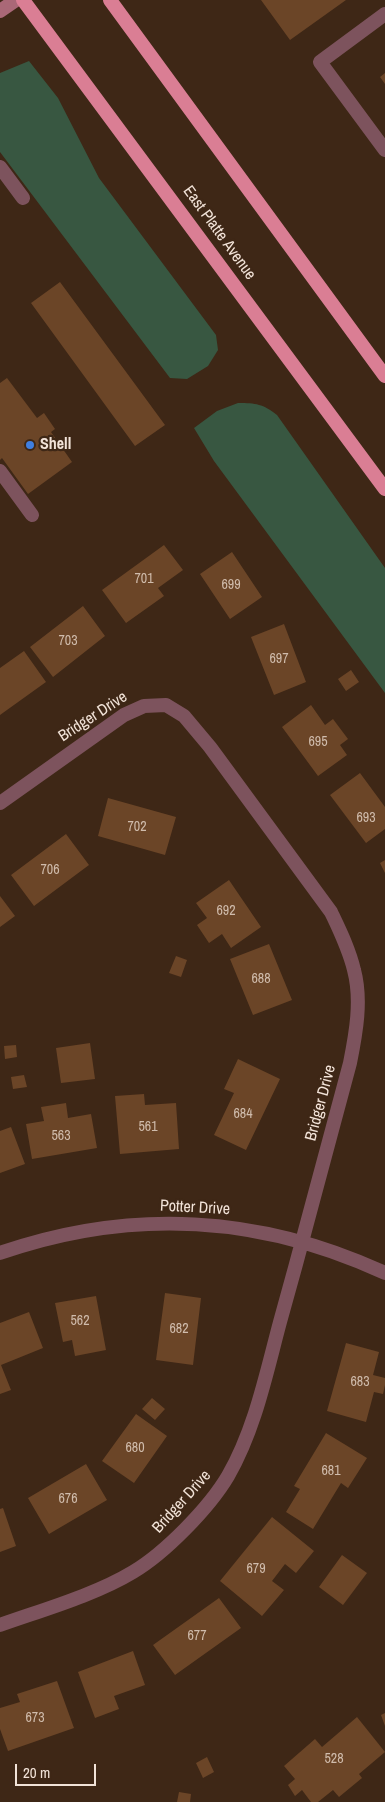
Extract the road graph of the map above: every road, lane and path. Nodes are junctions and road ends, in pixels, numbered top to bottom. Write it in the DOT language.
graph roads {
  1 [pos="16,0"];
  2 [pos="23,0"];
  3 [pos="110,0"];
  4 [pos="0,11"];
  5 [pos="385,14"];
  6 [pos="385,150"];
  7 [pos="0,167"];
  8 [pos="23,198"];
  9 [pos="385,376"];
  10 [pos="0,471"];
  11 [pos="385,489"];
  12 [pos="32,515"];
  13 [pos="0,803"];
  14 [pos="302,1242"];
  15 [pos="0,1253"];
  16 [pos="385,1272"];
  17 [pos="0,1625"];
  1 -- 4 [label="main road"];
  2 -- 11 [label="highway, East Platte Avenue"];
  3 -- 9 [label="highway"];
  5 -- 6 [label="street"];
  7 -- 8 [label="street"];
  10 -- 12 [label="street"];
  13 -- 14 [label="street, Bridger Drive"];
  14 -- 15 [label="street, Potter Drive"];
  14 -- 16 [label="street, Potter Drive"];
  14 -- 17 [label="street, Bridger Drive"];
}
